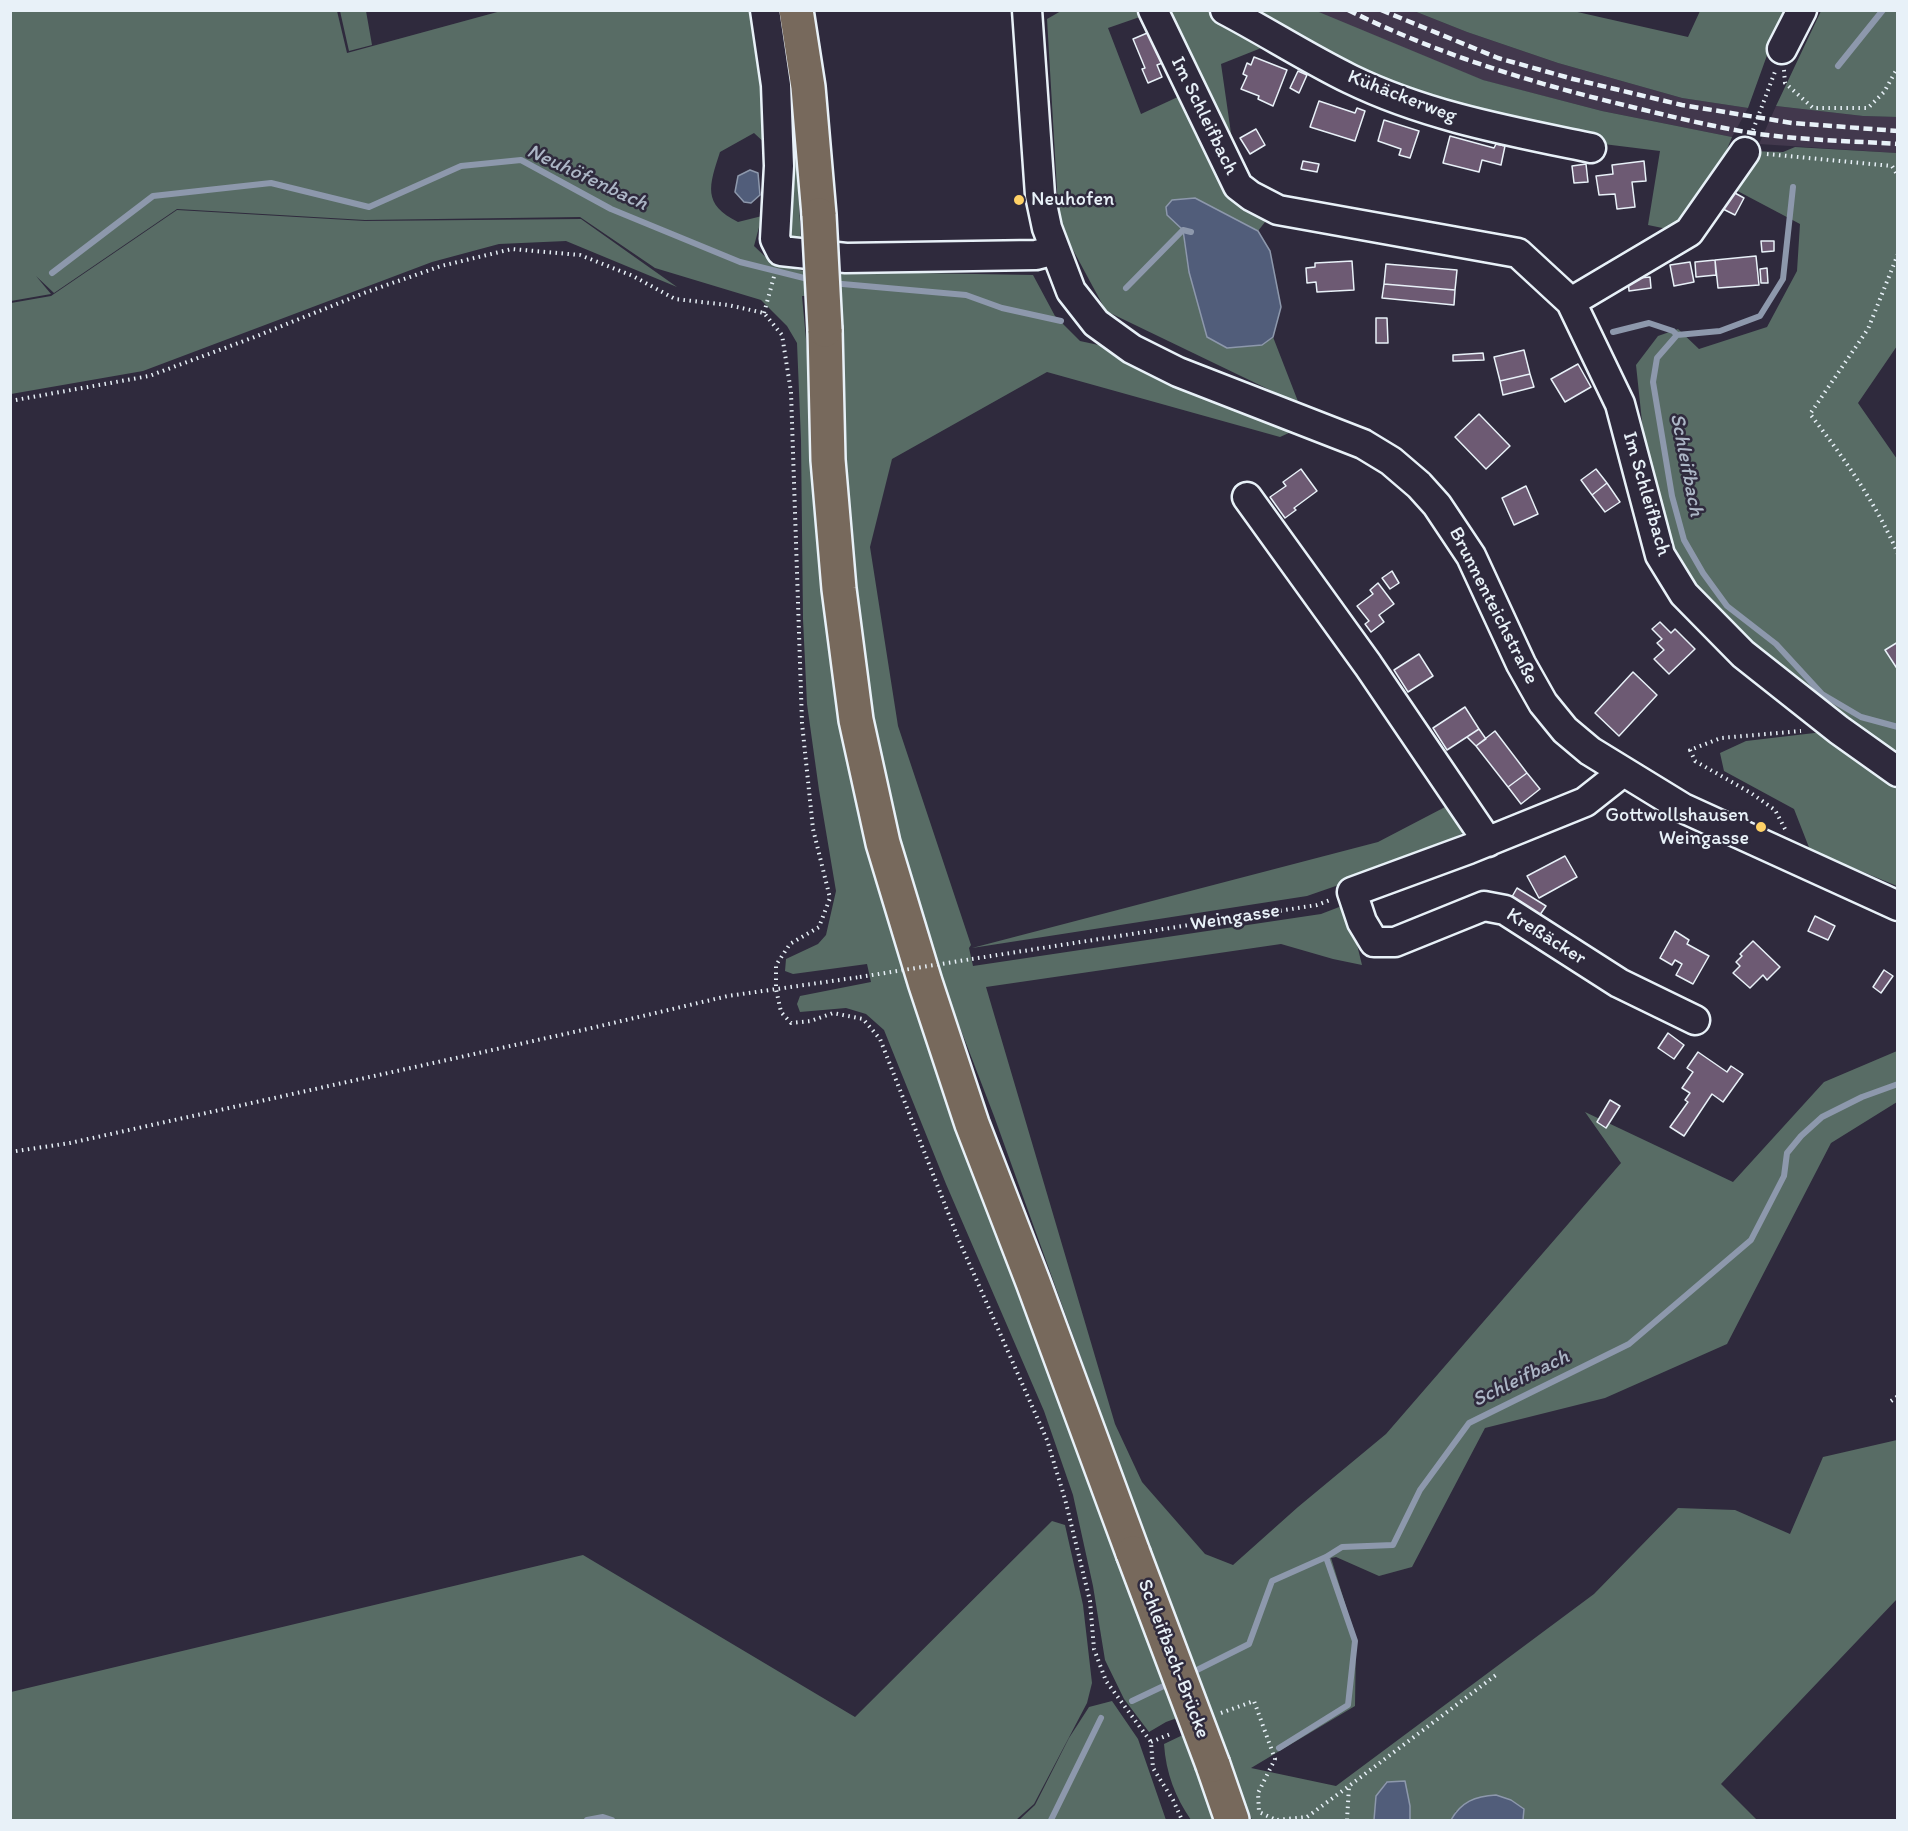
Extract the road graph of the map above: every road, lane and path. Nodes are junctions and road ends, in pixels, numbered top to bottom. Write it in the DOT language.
graph roads {
  1 [pos="765,10"];
  2 [pos="796,10"];
  3 [pos="1153,10"];
  4 [pos="1225,10"];
  5 [pos="1802,10"];
  6 [pos="1027,23"];
  7 [pos="1782,49"];
  8 [pos="1898,67"];
  9 [pos="1766,99"];
  10 [pos="1591,148"];
  11 [pos="1744,152"];
  12 [pos="1898,176"];
  13 [pos="1055,250"];
  14 [pos="781,251"];
  15 [pos="1898,254"];
  16 [pos="1571,302"];
  17 [pos="764,313"];
  18 [pos="10,401"];
  19 [pos="1247,497"];
  20 [pos="1898,555"];
  21 [pos="1839,729"];
  22 [pos="1623,772"];
  23 [pos="1898,772"];
  24 [pos="1488,842"];
  25 [pos="1789,856"];
  26 [pos="1352,892"];
  27 [pos="1898,906"];
  28 [pos="776,989"];
  29 [pos="1695,1020"];
  30 [pos="10,1152"];
  31 [pos="1898,1396"];
  32 [pos="1891,1401"];
  33 [pos="1496,1675"];
  34 [pos="1218,1714"];
  35 [pos="1174,1732"];
  36 [pos="1151,1742"];
  37 [pos="1349,1786"];
  38 [pos="1182,1821"];
  39 [pos="1232,1821"];
  40 [pos="1347,1821"];
  1 -- 14 [label="street"];
  2 -- 39 [label="main road, Schleifbach-Brücke, bridge"];
  3 -- 16 [label="street, Im Schleifbach"];
  4 -- 10 [label="street, Kühäckerweg"];
  5 -- 7 [label="street"];
  6 -- 13 [label="street, Brunnenteichstraße"];
  7 -- 8 [label="path"];
  9 -- 11 [label="path"];
  11 -- 12 [label="path"];
  11 -- 16 [label="street"];
  13 -- 14 [label="street"];
  13 -- 22 [label="street, Brunnenteichstraße"];
  14 -- 17 [label="path"];
  15 -- 20 [label="path"];
  16 -- 21 [label="street, Im Schleifbach"];
  17 -- 18 [label="path"];
  17 -- 28 [label="path"];
  19 -- 24 [label="street"];
  21 -- 23 [label="street, Im Schleifbach"];
  21 -- 25 [label="path"];
  22 -- 24 [label="street"];
  22 -- 25 [label="street, Brunnenteichstraße"];
  24 -- 26 [label="street"];
  25 -- 27 [label="street, Brunnenteichstraße"];
  26 -- 28 [label="path, Weingasse, bridge"];
  26 -- 29 [label="street, Kreßäcker"];
  28 -- 30 [label="path, Weingasse"];
  28 -- 36 [label="path"];
  31 -- 32 [label="path"];
  33 -- 37 [label="path"];
  34 -- 37 [label="path"];
  35 -- 36 [label="path"];
  36 -- 38 [label="path"];
  37 -- 40 [label="path"];
}
